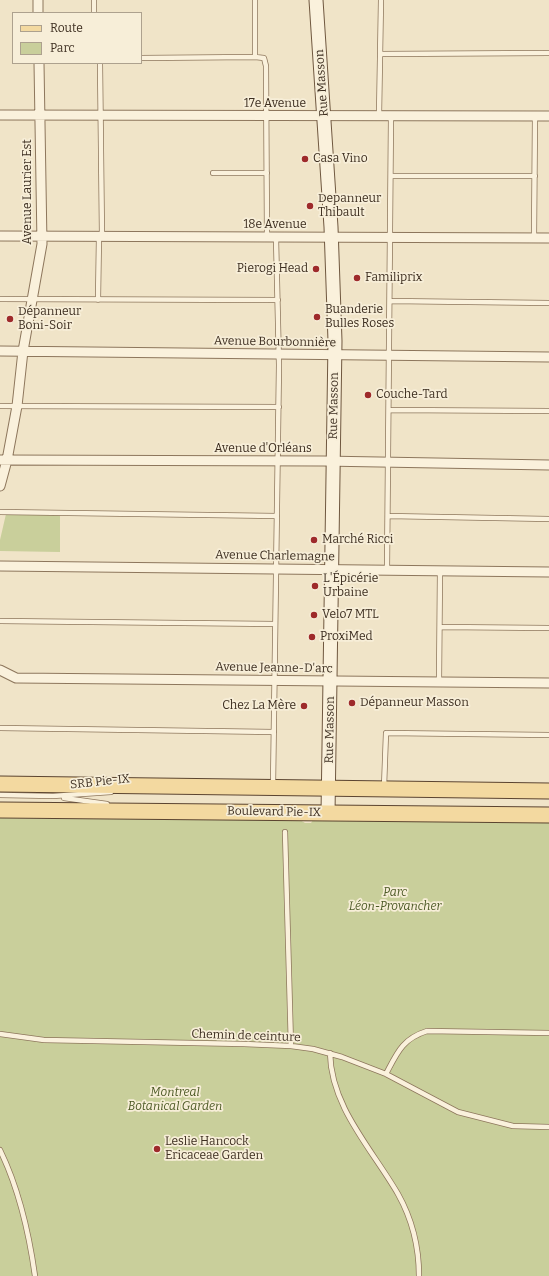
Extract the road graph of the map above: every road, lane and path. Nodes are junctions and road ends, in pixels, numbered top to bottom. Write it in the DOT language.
graph roads {
  1 [pos="38,0"];
  2 [pos="94,0"];
  3 [pos="255,0"];
  4 [pos="316,0"];
  5 [pos="381,0"];
  6 [pos="38,12"];
  7 [pos="94,12"];
  8 [pos="380,54"];
  9 [pos="549,54"];
  10 [pos="255,57"];
  11 [pos="142,58"];
  12 [pos="39,64"];
  13 [pos="100,64"];
  14 [pos="0,115"];
  15 [pos="40,115"];
  16 [pos="100,115"];
  17 [pos="267,116"];
  18 [pos="379,116"];
  19 [pos="391,116"];
  20 [pos="535,116"];
  21 [pos="549,116"];
  22 [pos="325,117"];
  23 [pos="213,173"];
  24 [pos="267,173"];
  25 [pos="391,176"];
  26 [pos="535,176"];
  27 [pos="0,236"];
  28 [pos="42,236"];
  29 [pos="100,237"];
  30 [pos="272,238"];
  31 [pos="332,238"];
  32 [pos="390,238"];
  33 [pos="534,238"];
  34 [pos="549,238"];
  35 [pos="0,299"];
  36 [pos="32,299"];
  37 [pos="98,300"];
  38 [pos="278,300"];
  39 [pos="390,301"];
  40 [pos="549,303"];
  41 [pos="0,351"];
  42 [pos="23,351"];
  43 [pos="279,354"];
  44 [pos="335,355"];
  45 [pos="389,355"];
  46 [pos="549,357"];
  47 [pos="0,406"];
  48 [pos="17,406"];
  49 [pos="279,407"];
  50 [pos="389,410"];
  51 [pos="549,411"];
  52 [pos="4,460"];
  53 [pos="278,461"];
  54 [pos="333,461"];
  55 [pos="388,462"];
  56 [pos="549,465"];
  57 [pos="0,486"];
  58 [pos="0,512"];
  59 [pos="277,516"];
  60 [pos="388,516"];
  61 [pos="549,519"];
  62 [pos="0,566"];
  63 [pos="276,567"];
  64 [pos="332,569"];
  65 [pos="387,570"];
  66 [pos="440,570"];
  67 [pos="549,572"];
  68 [pos="0,620"];
  69 [pos="275,624"];
  70 [pos="440,626"];
  71 [pos="549,628"];
  72 [pos="0,670"];
  73 [pos="274,679"];
  74 [pos="330,680"];
  75 [pos="439,682"];
  76 [pos="549,683"];
  77 [pos="0,728"];
  78 [pos="274,732"];
  79 [pos="549,735"];
  80 [pos="0,784"];
  81 [pos="148,786"];
  82 [pos="273,787"];
  83 [pos="328,788"];
  84 [pos="384,788"];
  85 [pos="549,791"];
  86 [pos="0,795"];
  87 [pos="53,796"];
  88 [pos="0,810"];
  89 [pos="146,810"];
  90 [pos="328,813"];
  91 [pos="549,815"];
  92 [pos="285,832"];
  93 [pos="549,1033"];
  94 [pos="0,1034"];
  95 [pos="291,1046"];
  96 [pos="330,1053"];
  97 [pos="386,1074"];
  98 [pos="549,1127"];
  99 [pos="0,1150"];
  100 [pos="35,1276"];
  101 [pos="419,1276"];
  1 -- 6 [label="street"];
  2 -- 7 [label="lane"];
  3 -- 10 [label="lane"];
  4 -- 22 [label="street, Rue Masson"];
  5 -- 8 [label="lane"];
  8 -- 9 [label="lane"];
  8 -- 18 [label="lane"];
  10 -- 11 [label="lane"];
  10 -- 17 [label="lane"];
  12 -- 15 [label="street, Avenue Laurier Est"];
  13 -- 16 [label="lane"];
  14 -- 15 [label="street, 17e Avenue"];
  15 -- 16 [label="street, 17e Avenue"];
  15 -- 28 [label="street, Avenue Laurier Est"];
  16 -- 17 [label="street, 17e Avenue"];
  16 -- 29 [label="lane"];
  17 -- 22 [label="street, 17e Avenue"];
  17 -- 24 [label="lane"];
  18 -- 19 [label="street, 17e Avenue"];
  18 -- 22 [label="street, 17e Avenue"];
  19 -- 20 [label="street, 17e Avenue"];
  19 -- 25 [label="lane"];
  20 -- 21 [label="street, 17e Avenue"];
  20 -- 26 [label="lane"];
  22 -- 31 [label="street, Rue Masson"];
  23 -- 24 [label="lane"];
  24 -- 30 [label="lane"];
  25 -- 26 [label="lane"];
  25 -- 32 [label="lane"];
  26 -- 33 [label="lane"];
  27 -- 28 [label="street, 18e Avenue"];
  28 -- 29 [label="street, 18e Avenue"];
  28 -- 36 [label="street, Avenue Laurier Est"];
  29 -- 30 [label="street, 18e Avenue"];
  29 -- 37 [label="lane"];
  30 -- 31 [label="street, 18e Avenue"];
  30 -- 38 [label="lane"];
  31 -- 32 [label="street, 18e Avenue"];
  31 -- 44 [label="street, Rue Masson"];
  32 -- 33 [label="street, 18e Avenue"];
  32 -- 39 [label="lane"];
  33 -- 34 [label="street, 18e Avenue"];
  35 -- 36 [label="lane"];
  36 -- 37 [label="lane"];
  36 -- 42 [label="street, Avenue Laurier Est"];
  37 -- 38 [label="lane"];
  38 -- 43 [label="lane"];
  39 -- 40 [label="lane"];
  39 -- 45 [label="lane"];
  41 -- 42 [label="street, Avenue Bourbonnière"];
  42 -- 43 [label="street, Avenue Bourbonnière"];
  42 -- 48 [label="street, Avenue Laurier Est"];
  43 -- 44 [label="street, Avenue Bourbonnière"];
  43 -- 49 [label="lane"];
  44 -- 45 [label="street, Avenue Bourbonnière"];
  44 -- 54 [label="street, Rue Masson"];
  45 -- 46 [label="street, Avenue Bourbonnière"];
  45 -- 50 [label="lane"];
  47 -- 48 [label="lane"];
  48 -- 49 [label="lane"];
  48 -- 52 [label="street, Avenue Laurier Est"];
  49 -- 53 [label="lane"];
  50 -- 51 [label="lane"];
  50 -- 55 [label="lane"];
  52 -- 53 [label="street, Avenue d'Orléans"];
  52 -- 57 [label="street, Avenue Laurier Est"];
  53 -- 54 [label="street, Avenue d'Orléans"];
  53 -- 59 [label="lane"];
  54 -- 55 [label="street, Avenue d'Orléans"];
  54 -- 64 [label="street, Rue Masson"];
  55 -- 56 [label="street, Avenue d'Orléans"];
  55 -- 60 [label="lane"];
  58 -- 59 [label="lane"];
  59 -- 63 [label="lane"];
  60 -- 61 [label="lane"];
  60 -- 65 [label="lane"];
  62 -- 63 [label="street, Avenue Charlemagne"];
  63 -- 64 [label="street, Avenue Charlemagne"];
  63 -- 69 [label="lane"];
  64 -- 65 [label="street, Avenue Charlemagne"];
  64 -- 74 [label="street, Rue Masson"];
  65 -- 66 [label="street, Avenue Charlemagne"];
  66 -- 67 [label="street, Avenue Charlemagne"];
  66 -- 70 [label="lane"];
  68 -- 69 [label="lane"];
  69 -- 73 [label="lane"];
  70 -- 71 [label="lane"];
  70 -- 75 [label="lane"];
  72 -- 73 [label="street, Avenue Jeanne-D'arc"];
  73 -- 74 [label="street, Avenue Jeanne-D'arc"];
  73 -- 78 [label="lane"];
  74 -- 75 [label="street, Avenue Jeanne-D'arc"];
  74 -- 83 [label="street, Rue Masson"];
  75 -- 76 [label="street, Avenue Jeanne-D'arc"];
  77 -- 78 [label="lane"];
  78 -- 82 [label="lane"];
  79 -- 84 [label="lane"];
  80 -- 81 [label="main road, Boulevard Pie-IX"];
  81 -- 82 [label="main road, Boulevard Pie-IX"];
  81 -- 87 [label="lane, SRB Pie-IX"];
  82 -- 83 [label="main road, Boulevard Pie-IX"];
  83 -- 84 [label="main road, Boulevard Pie-IX"];
  83 -- 90 [label="street, Rue Masson"];
  84 -- 85 [label="main road, Boulevard Pie-IX"];
  86 -- 87 [label="lane, SRB Pie-IX"];
  87 -- 89 [label="lane, SRB Pie-IX"];
  88 -- 89 [label="main road, Boulevard Pie-IX"];
  89 -- 90 [label="main road, Boulevard Pie-IX"];
  90 -- 91 [label="main road, Boulevard Pie-IX"];
  92 -- 95 [label="lane"];
  93 -- 97 [label="lane"];
  94 -- 95 [label="lane, Chemin de ceinture"];
  95 -- 96 [label="lane, Chemin de ceinture"];
  96 -- 97 [label="lane, Chemin de ceinture"];
  96 -- 101 [label="lane"];
  97 -- 98 [label="lane, Chemin de ceinture"];
  99 -- 100 [label="lane"];
}
